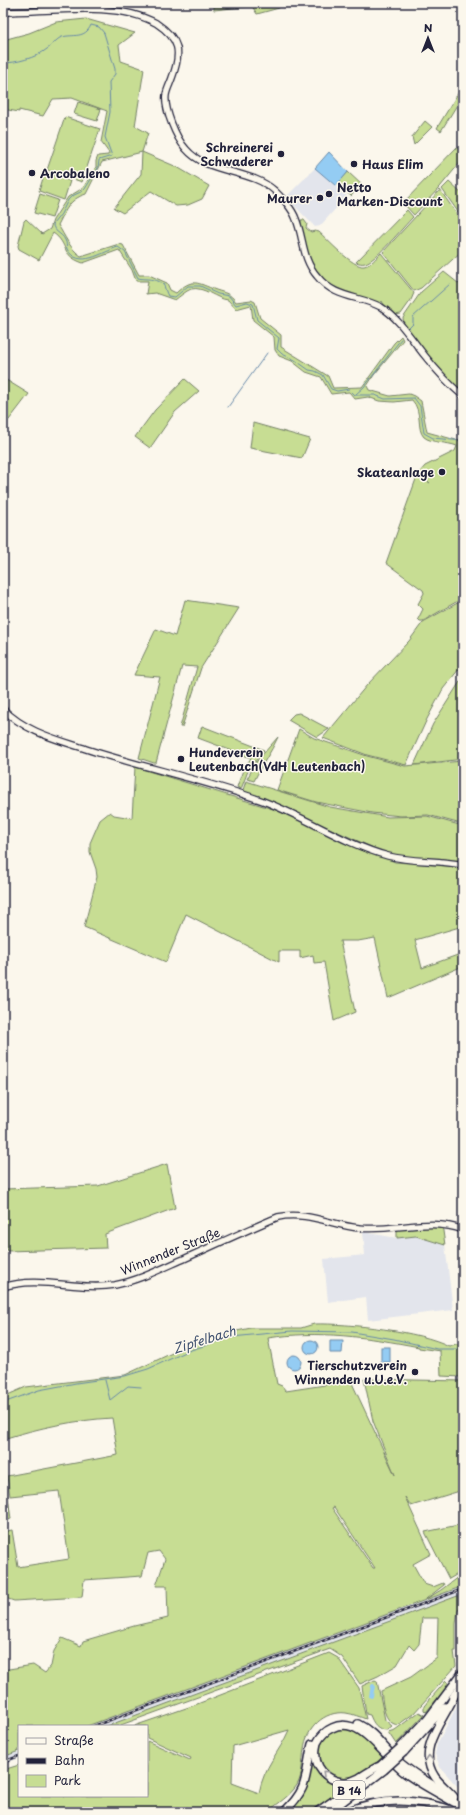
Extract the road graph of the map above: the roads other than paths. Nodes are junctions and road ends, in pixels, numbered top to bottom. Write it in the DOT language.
graph roads {
  1 [pos="112,6"];
  2 [pos="3,12"];
  3 [pos="463,396"];
  4 [pos="3,709"];
  5 [pos="463,865"];
  6 [pos="463,1230"];
  7 [pos="3,1287"];
  8 [pos="463,1672"];
  9 [pos="463,1683"];
  10 [pos="455,1694"];
  11 [pos="402,1750"];
  12 [pos="382,1768"];
  13 [pos="454,1797"];
  14 [pos="463,1801"];
  15 [pos="463,1806"];
  16 [pos="284,1812"];
  17 [pos="317,1812"];
  18 [pos="329,1812"];
  19 [pos="346,1812"];
  20 [pos="457,1812"];
  1 -- 2 [label="main road"];
  1 -- 3 [label="main road"];
  4 -- 5 [label="main road"];
  6 -- 7 [label="main road, Winnender Straße"];
  8 -- 11 [label="highway, B 14"];
  9 -- 10 [label="highway, B 14"];
  10 -- 11 [label="highway, B 14"];
  13 -- 10 [label="highway, one-way"];
  11 -- 12 [label="highway, B 14, bridge"];
  12 -- 15 [label="highway, one-way"];
  12 -- 17 [label="highway, B 14"];
  12 -- 18 [label="highway, B 14"];
  13 -- 14 [label="highway"];
  13 -- 16 [label="highway"];
  19 -- 20 [label="highway"];
}
